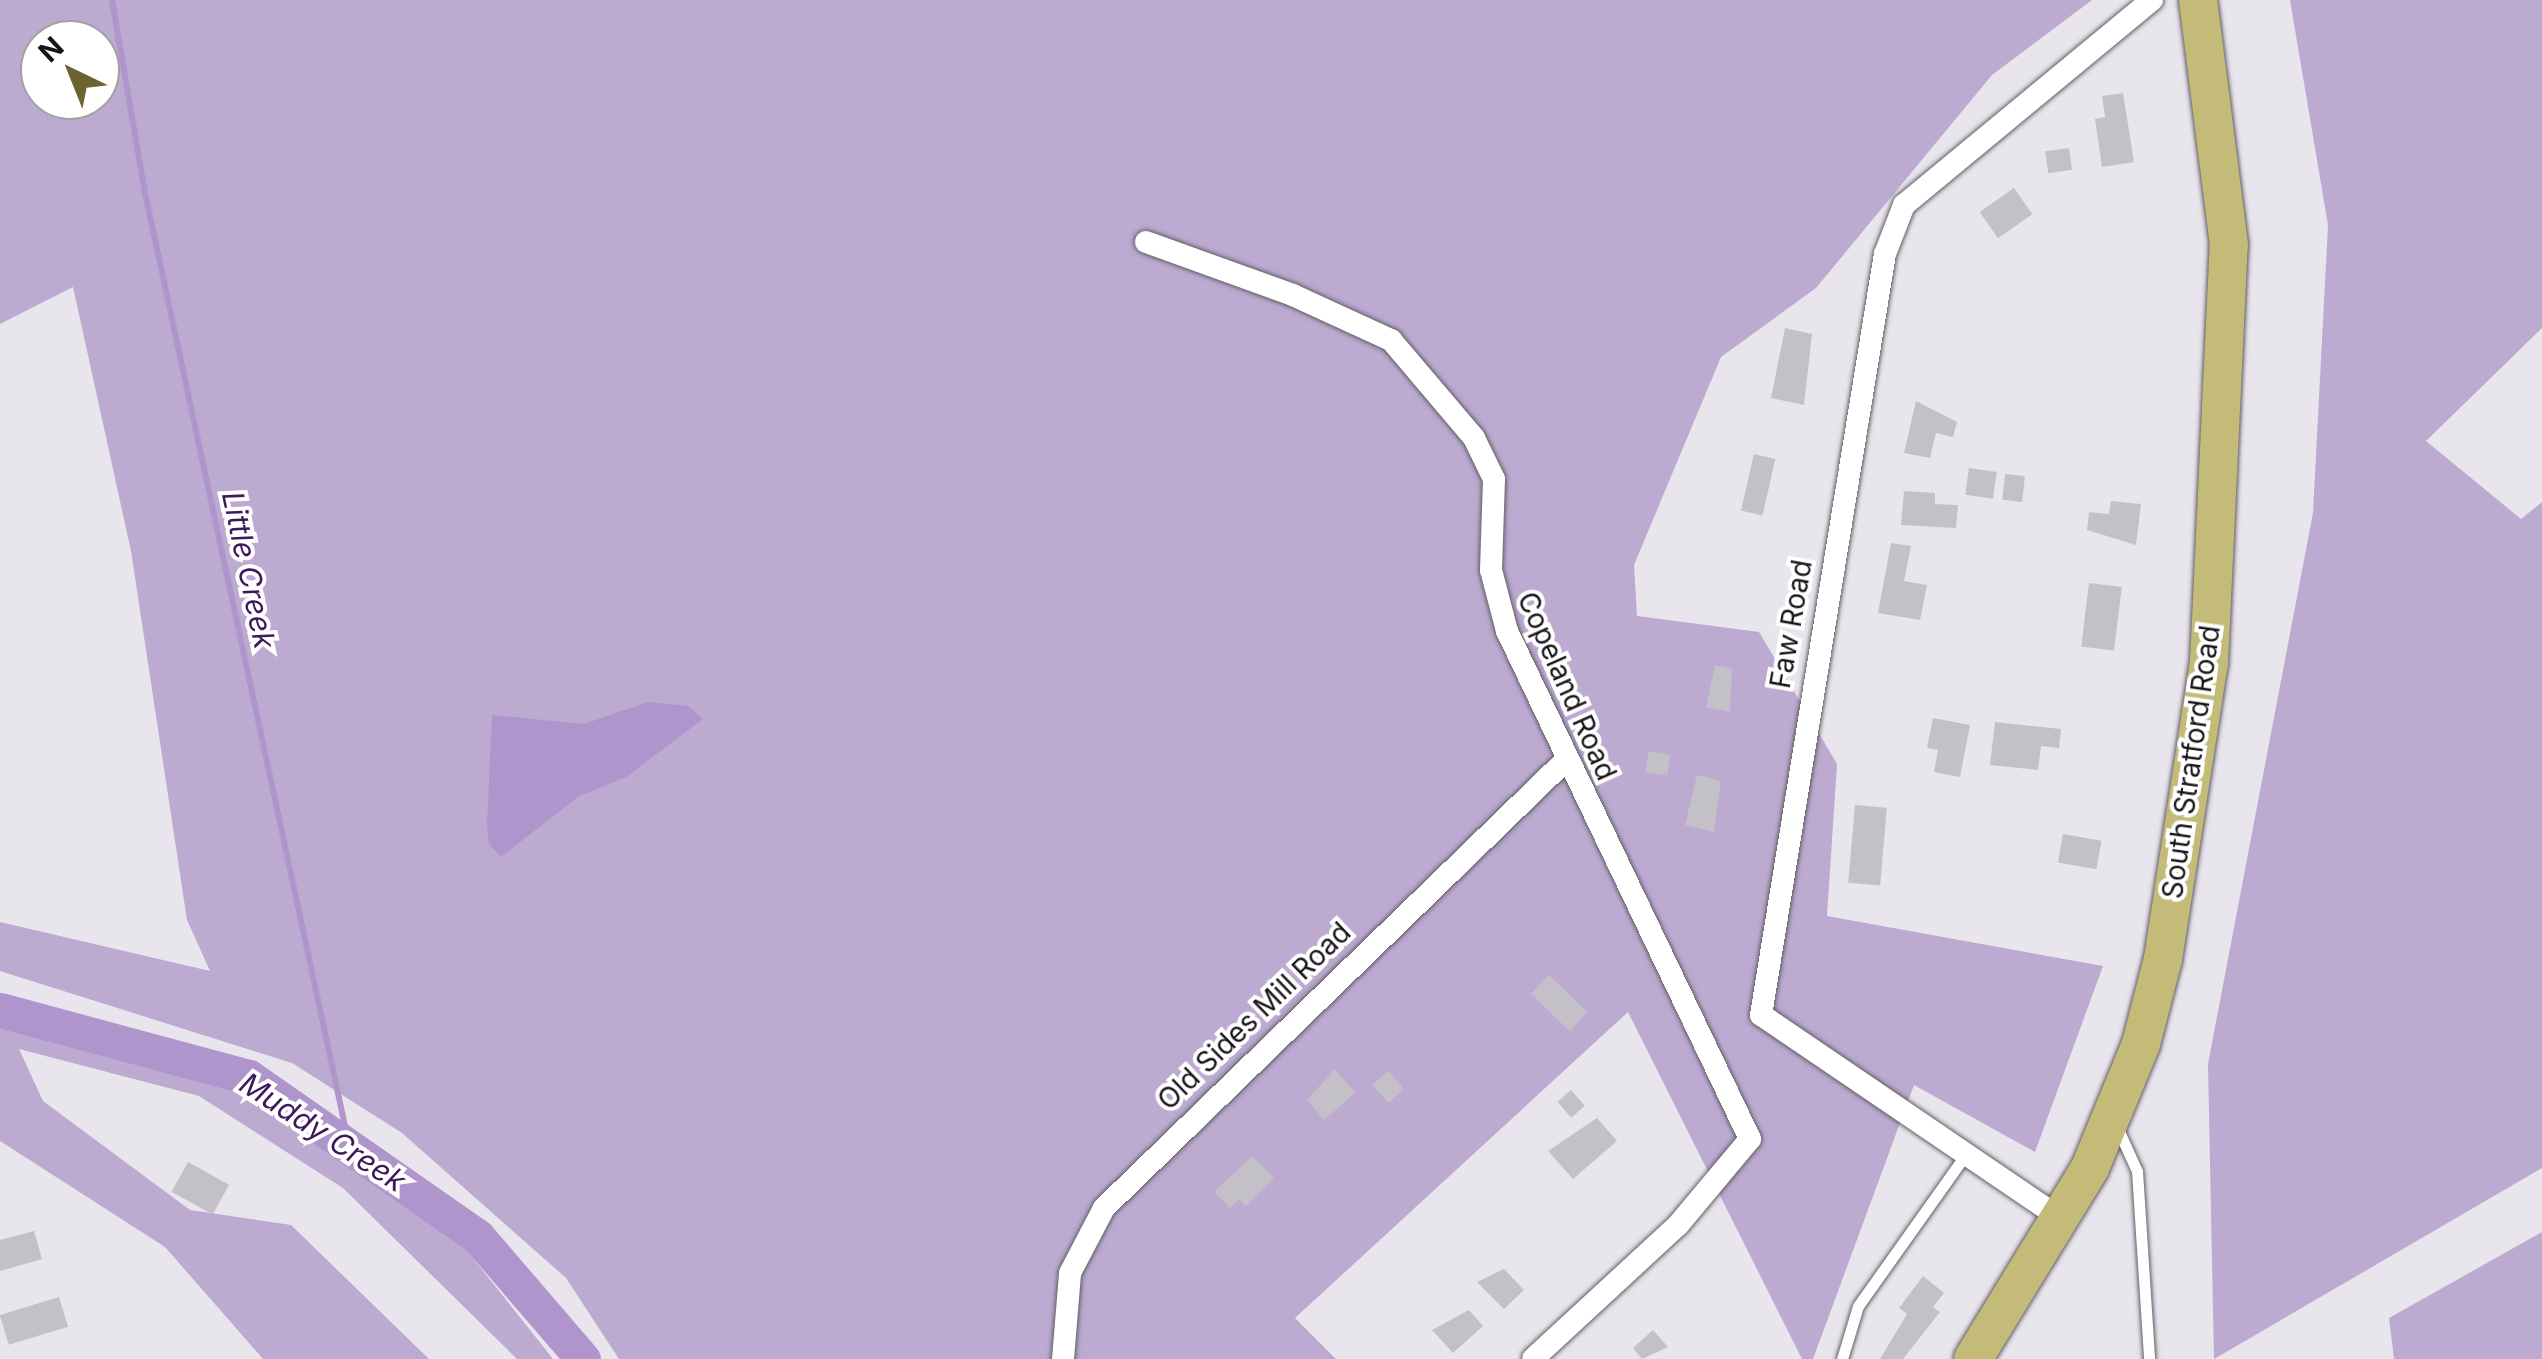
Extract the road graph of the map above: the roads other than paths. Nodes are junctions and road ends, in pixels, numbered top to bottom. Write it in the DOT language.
graph roads {
  1 [pos="2152,0"];
  2 [pos="2198,0"];
  3 [pos="1146,242"];
  4 [pos="1565,761"];
  5 [pos="2112,1119"];
  6 [pos="1966,1154"];
  7 [pos="2063,1220"];
  8 [pos="1064,1359"];
  9 [pos="1533,1359"];
  10 [pos="1842,1359"];
  11 [pos="1974,1359"];
  12 [pos="2149,1359"];
  1 -- 6 [label="street, Faw Road"];
  2 -- 5 [label="main road, South Stratford Road"];
  3 -- 4 [label="street, Copeland Road"];
  4 -- 8 [label="street, Old Sides Mill Road"];
  4 -- 9 [label="street, Copeland Road"];
  5 -- 7 [label="main road, South Stratford Road"];
  5 -- 12 [label="lane"];
  6 -- 7 [label="street, Faw Road"];
  6 -- 10 [label="lane"];
  7 -- 11 [label="main road, South Stratford Road"];
}
